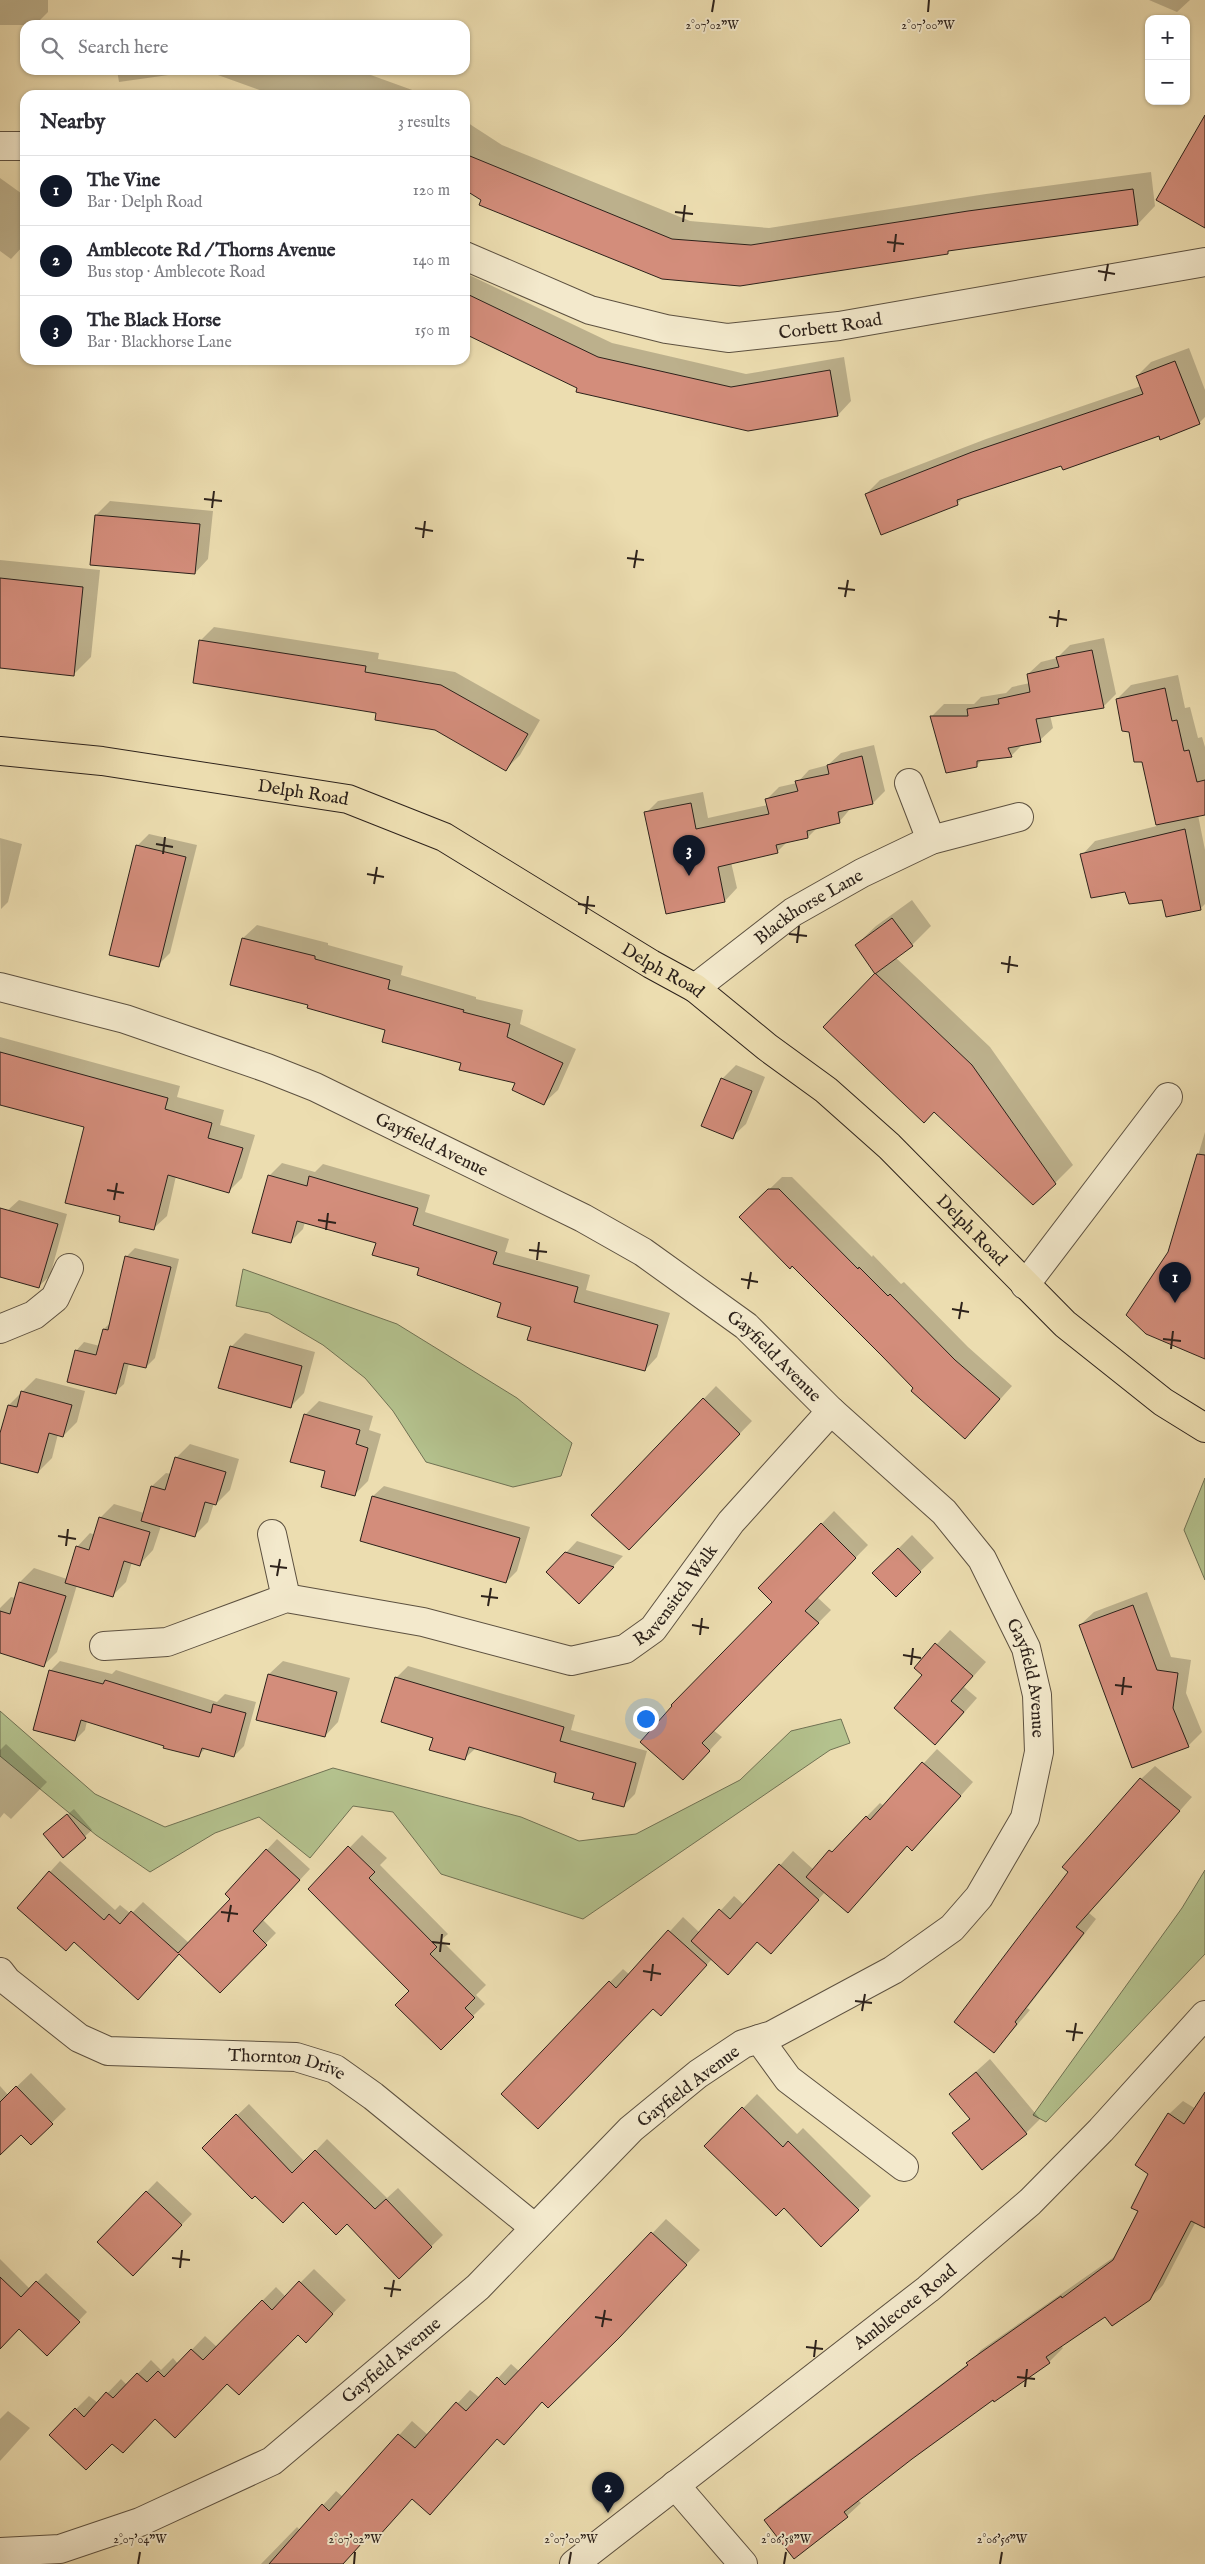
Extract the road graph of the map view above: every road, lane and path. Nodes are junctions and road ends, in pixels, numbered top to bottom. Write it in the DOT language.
graph roads {
  1 [pos="0,146"];
  2 [pos="20,146"];
  3 [pos="470,258"];
  4 [pos="1205,262"];
  5 [pos="0,752"];
  6 [pos="909,783"];
  7 [pos="1019,817"];
  8 [pos="931,840"];
  9 [pos="0,988"];
  10 [pos="695,988"];
  11 [pos="1168,1096"];
  12 [pos="69,1268"];
  13 [pos="1025,1285"];
  14 [pos="0,1329"];
  15 [pos="831,1411"];
  16 [pos="1205,1428"];
  17 [pos="272,1534"];
  18 [pos="286,1598"];
  19 [pos="104,1646"];
  20 [pos="2,1980"];
  21 [pos="1205,2015"];
  22 [pos="760,2039"];
  23 [pos="904,2167"];
  24 [pos="535,2228"];
  25 [pos="675,2485"];
  26 [pos="0,2552"];
  27 [pos="574,2564"];
  28 [pos="743,2564"];
  1 -- 2 [label="street"];
  3 -- 4 [label="street, Corbett Road"];
  5 -- 10 [label="main road, Delph Road"];
  6 -- 8 [label="street"];
  7 -- 8 [label="street, Blackhorse Lane"];
  8 -- 10 [label="street, Blackhorse Lane"];
  9 -- 15 [label="street, Gayfield Avenue"];
  10 -- 13 [label="main road, Delph Road"];
  11 -- 13 [label="street"];
  12 -- 14 [label="street"];
  13 -- 16 [label="main road, Delph Road"];
  15 -- 18 [label="street, Ravensitch Walk"];
  15 -- 22 [label="street, Gayfield Avenue"];
  17 -- 18 [label="street"];
  18 -- 19 [label="street"];
  20 -- 24 [label="street, Thornton Drive"];
  21 -- 25 [label="street, Amblecote Road"];
  22 -- 23 [label="street"];
  22 -- 24 [label="street, Gayfield Avenue"];
  24 -- 26 [label="street, Gayfield Avenue"];
  25 -- 27 [label="street, Amblecote Road"];
  25 -- 28 [label="street"];
}
